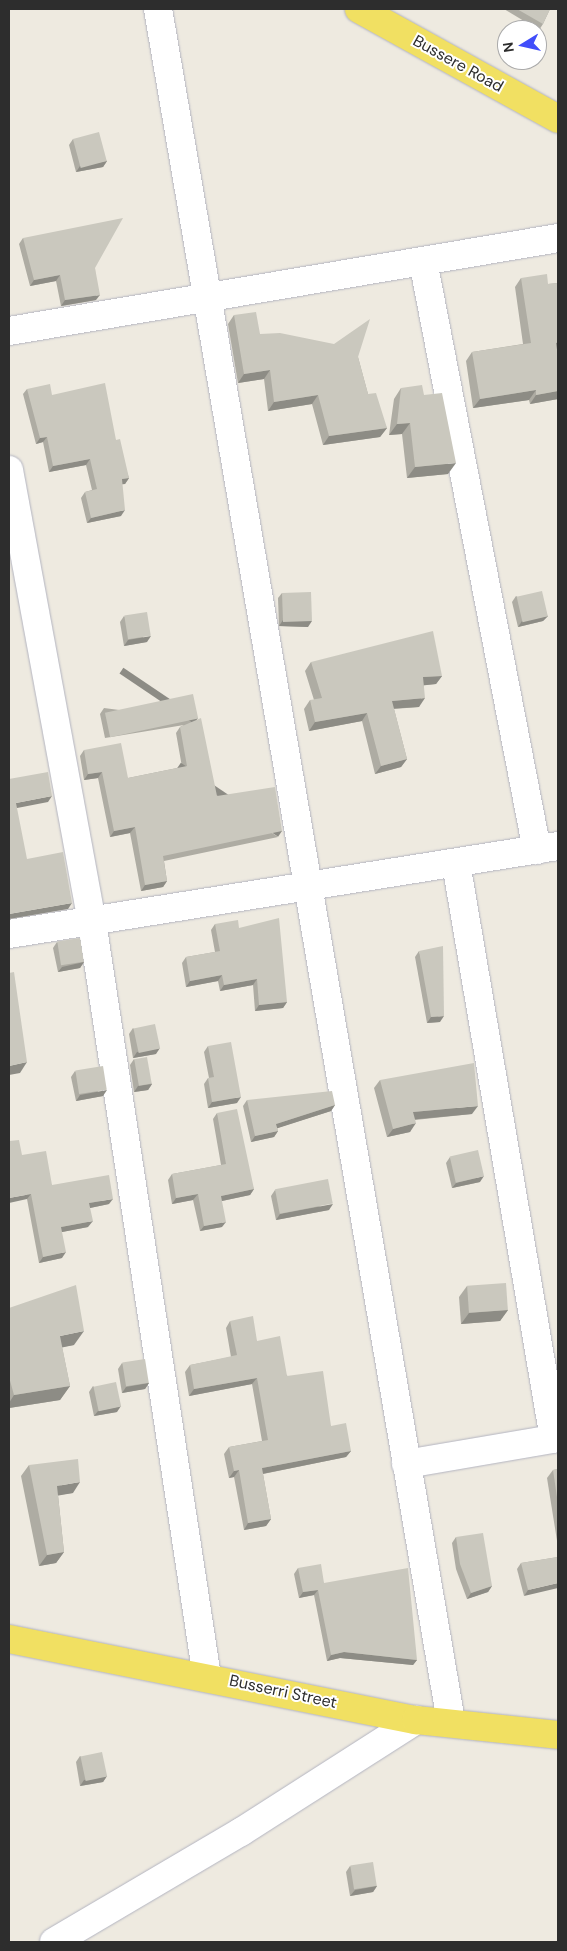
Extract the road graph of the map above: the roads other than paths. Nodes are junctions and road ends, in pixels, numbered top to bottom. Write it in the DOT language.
graph roads {
  1 [pos="158,9"];
  2 [pos="359,9"];
  3 [pos="557,115"];
  4 [pos="558,238"];
  5 [pos="423,261"];
  6 [pos="207,298"];
  7 [pos="9,331"];
  8 [pos="9,470"];
  9 [pos="548,848"];
  10 [pos="456,864"];
  11 [pos="309,888"];
  12 [pos="92,922"];
  13 [pos="9,934"];
  14 [pos="556,1438"];
  15 [pos="406,1464"];
  16 [pos="9,1639"];
  17 [pos="207,1677"];
  18 [pos="416,1720"];
  19 [pos="451,1722"];
  20 [pos="558,1735"];
  21 [pos="54,1942"];
  1 -- 6 [label="street"];
  2 -- 3 [label="main road, Bussere Road"];
  4 -- 5 [label="street"];
  5 -- 6 [label="street"];
  5 -- 9 [label="street"];
  6 -- 7 [label="street"];
  6 -- 11 [label="street"];
  8 -- 12 [label="street"];
  9 -- 10 [label="street"];
  10 -- 11 [label="street"];
  10 -- 14 [label="street"];
  11 -- 12 [label="street"];
  11 -- 15 [label="street"];
  12 -- 13 [label="street"];
  12 -- 17 [label="street"];
  14 -- 15 [label="street"];
  15 -- 19 [label="street"];
  16 -- 17 [label="main road, Busserri Street"];
  17 -- 18 [label="main road, Busserri Street"];
  18 -- 19 [label="main road, Busserri Street"];
  18 -- 21 [label="street"];
  19 -- 20 [label="main road, Busserri Street"];
}
